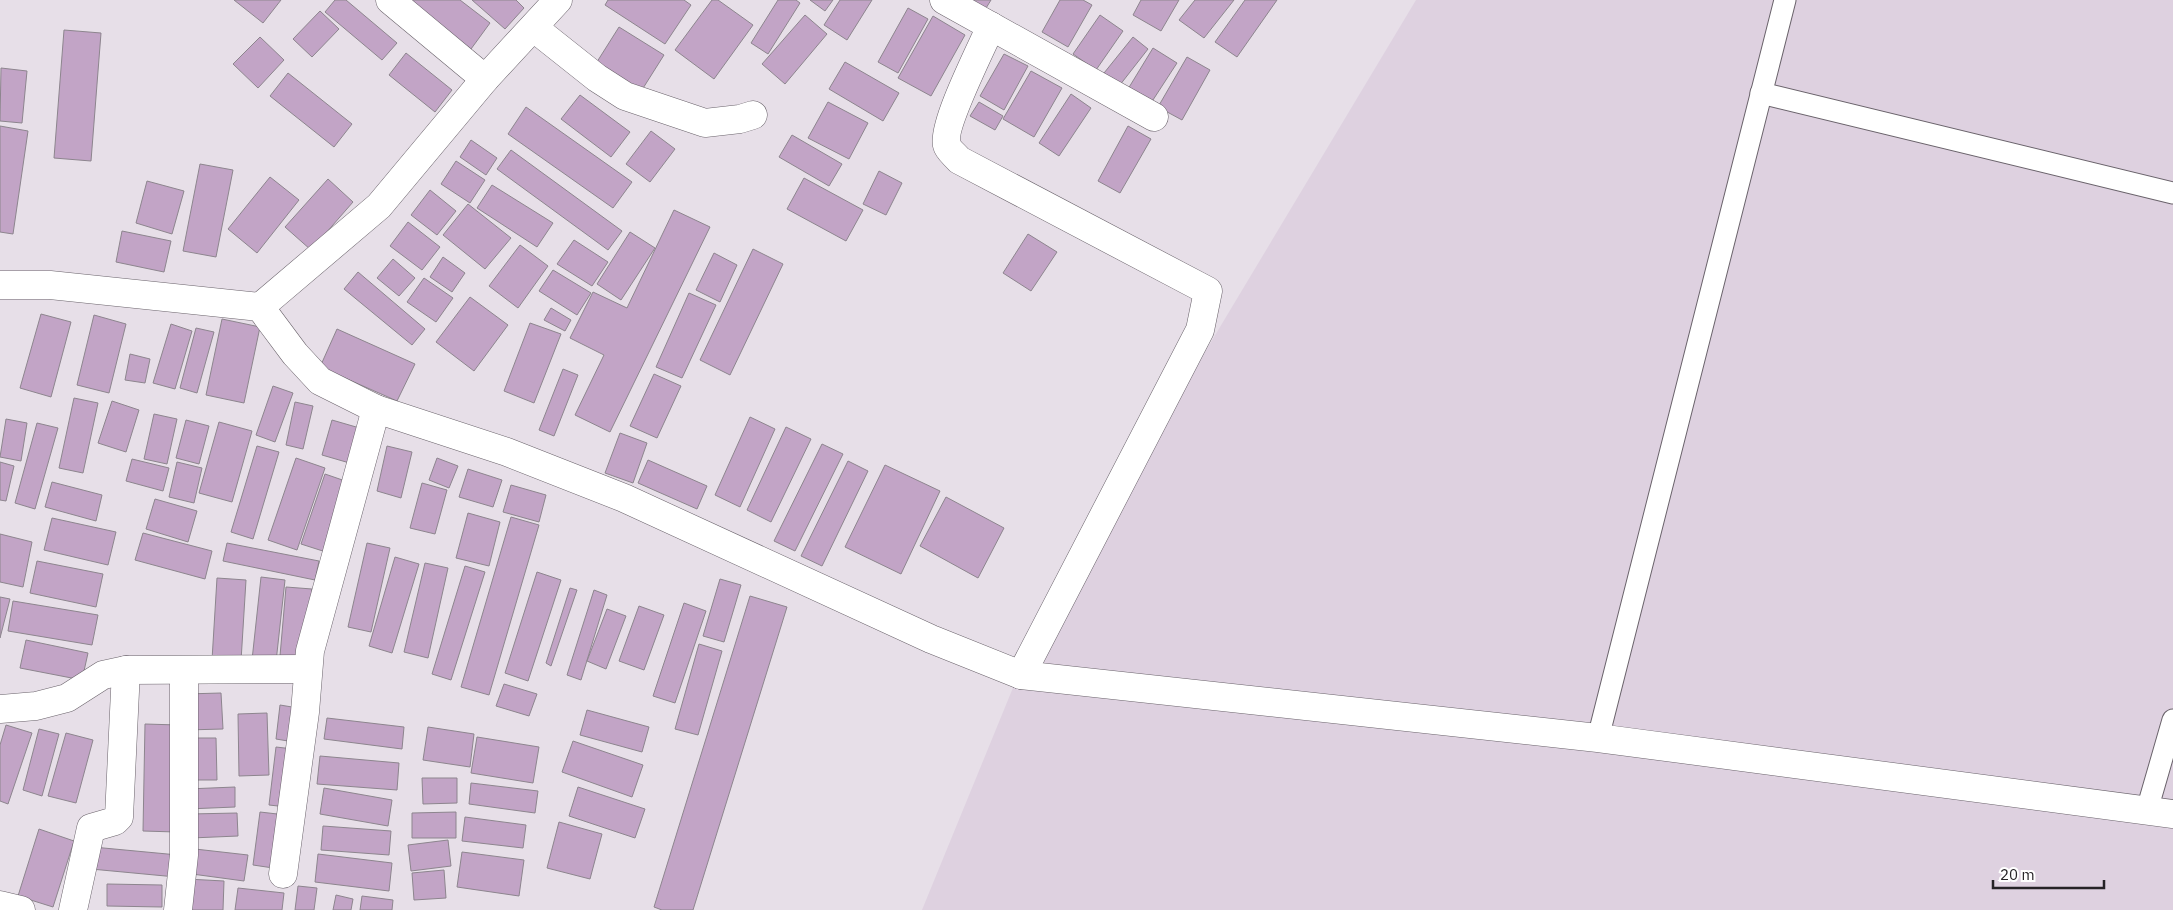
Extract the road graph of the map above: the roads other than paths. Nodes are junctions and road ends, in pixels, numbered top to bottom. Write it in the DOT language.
graph roads {
  1 [pos="390,0"];
  2 [pos="558,0"];
  3 [pos="944,0"];
  4 [pos="1785,0"];
  5 [pos="991,26"];
  6 [pos="534,28"];
  7 [pos="485,79"];
  8 [pos="1761,93"];
  9 [pos="753,115"];
  10 [pos="1154,118"];
  11 [pos="2173,192"];
  12 [pos="0,285"];
  13 [pos="260,308"];
  14 [pos="376,409"];
  15 [pos="308,669"];
  16 [pos="126,670"];
  17 [pos="184,671"];
  18 [pos="1022,675"];
  19 [pos="0,709"];
  20 [pos="2173,720"];
  21 [pos="1598,738"];
  22 [pos="2160,812"];
  23 [pos="283,874"];
  24 [pos="0,905"];
  25 [pos="21,910"];
  26 [pos="73,910"];
  27 [pos="178,910"];
  1 -- 7 [label="street"];
  2 -- 6 [label="street"];
  3 -- 5 [label="street"];
  4 -- 8 [label="lane"];
  5 -- 10 [label="street"];
  5 -- 18 [label="street"];
  6 -- 7 [label="street"];
  6 -- 9 [label="street"];
  7 -- 13 [label="street"];
  8 -- 11 [label="lane"];
  8 -- 21 [label="lane"];
  12 -- 13 [label="street"];
  13 -- 14 [label="street"];
  14 -- 15 [label="street"];
  14 -- 18 [label="street"];
  15 -- 17 [label="street"];
  15 -- 23 [label="street"];
  16 -- 17 [label="street"];
  16 -- 19 [label="street"];
  16 -- 26 [label="street"];
  17 -- 27 [label="street"];
  18 -- 21 [label="street"];
  20 -- 22 [label="lane"];
  21 -- 22 [label="street"];
  24 -- 25 [label="street"];
}
